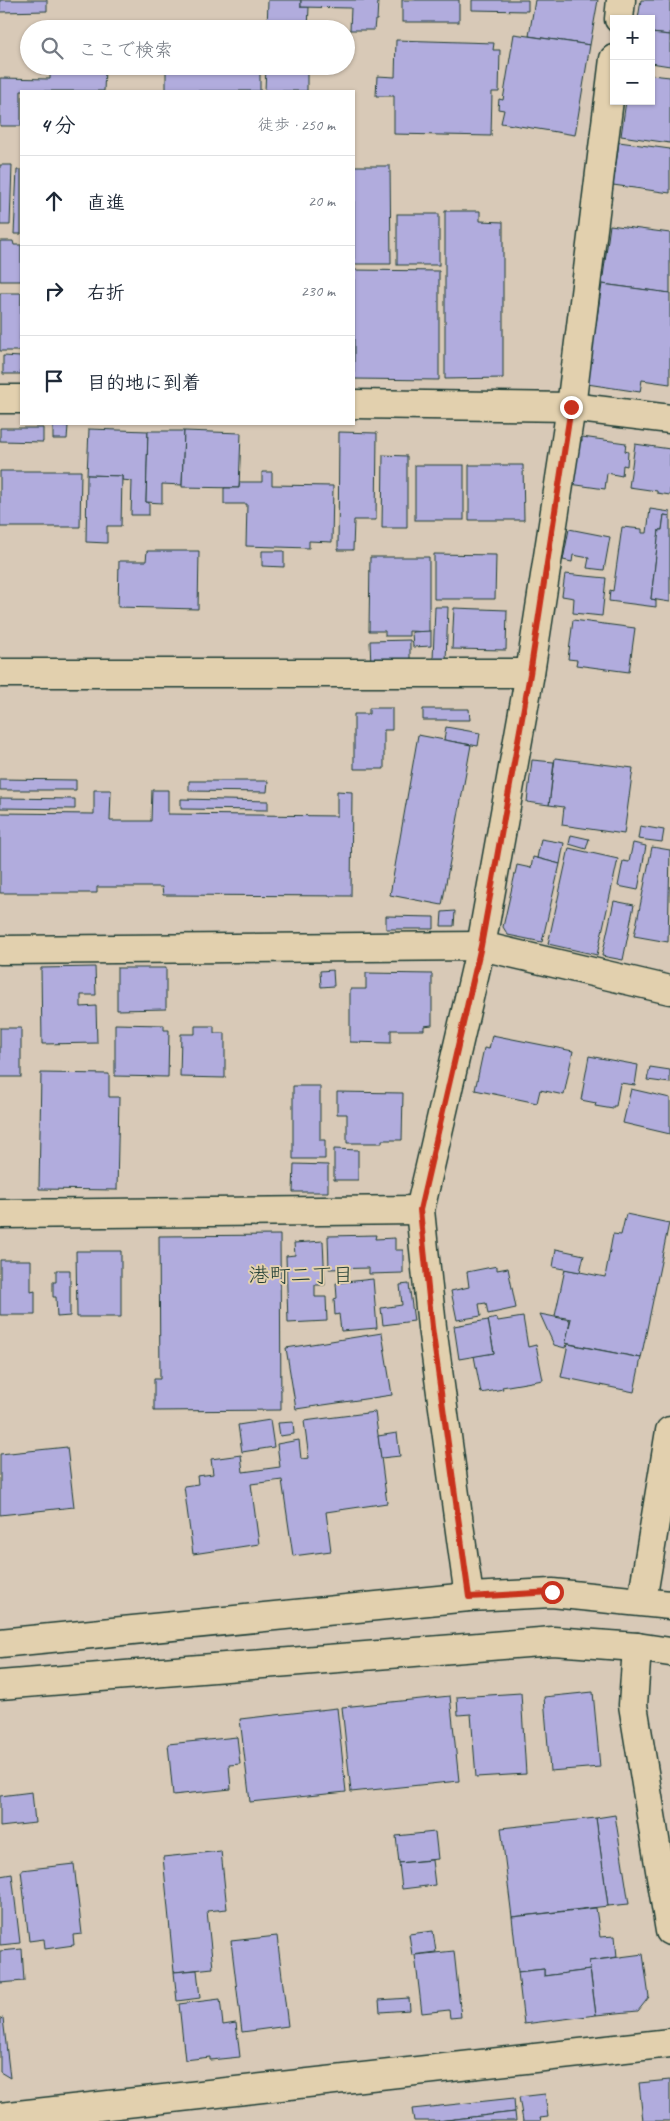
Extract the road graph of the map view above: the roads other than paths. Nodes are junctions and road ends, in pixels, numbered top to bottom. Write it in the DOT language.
graph roads {
  1 [pos="621,0"];
  2 [pos="619,15"];
  3 [pos="614,60"];
  4 [pos="0,399"];
  5 [pos="20,399"];
  6 [pos="355,404"];
  7 [pos="571,407"];
  8 [pos="670,418"];
  9 [pos="0,673"];
  10 [pos="530,674"];
  11 [pos="481,946"];
  12 [pos="0,950"];
  13 [pos="670,990"];
  14 [pos="420,1210"];
  15 [pos="0,1214"];
  16 [pos="670,1431"];
  17 [pos="469,1597"];
  18 [pos="642,1601"];
  19 [pos="670,1605"];
  20 [pos="0,1642"];
  21 [pos="637,1647"];
  22 [pos="670,1652"];
  23 [pos="0,1685"];
  24 [pos="670,1931"];
  25 [pos="670,2043"];
  26 [pos="0,2117"];
  1 -- 2 [label="street"];
  3 -- 7 [label="street"];
  4 -- 5 [label="street"];
  6 -- 7 [label="street"];
  7 -- 8 [label="street"];
  7 -- 10 [label="street"];
  9 -- 10 [label="street"];
  10 -- 11 [label="street"];
  11 -- 12 [label="street"];
  11 -- 13 [label="street"];
  11 -- 14 [label="street"];
  14 -- 15 [label="street"];
  14 -- 17 [label="street"];
  16 -- 18 [label="street"];
  17 -- 18 [label="street"];
  17 -- 20 [label="street"];
  18 -- 19 [label="street"];
  21 -- 22 [label="street"];
  21 -- 23 [label="street"];
  21 -- 24 [label="street"];
  25 -- 26 [label="street"];
}
